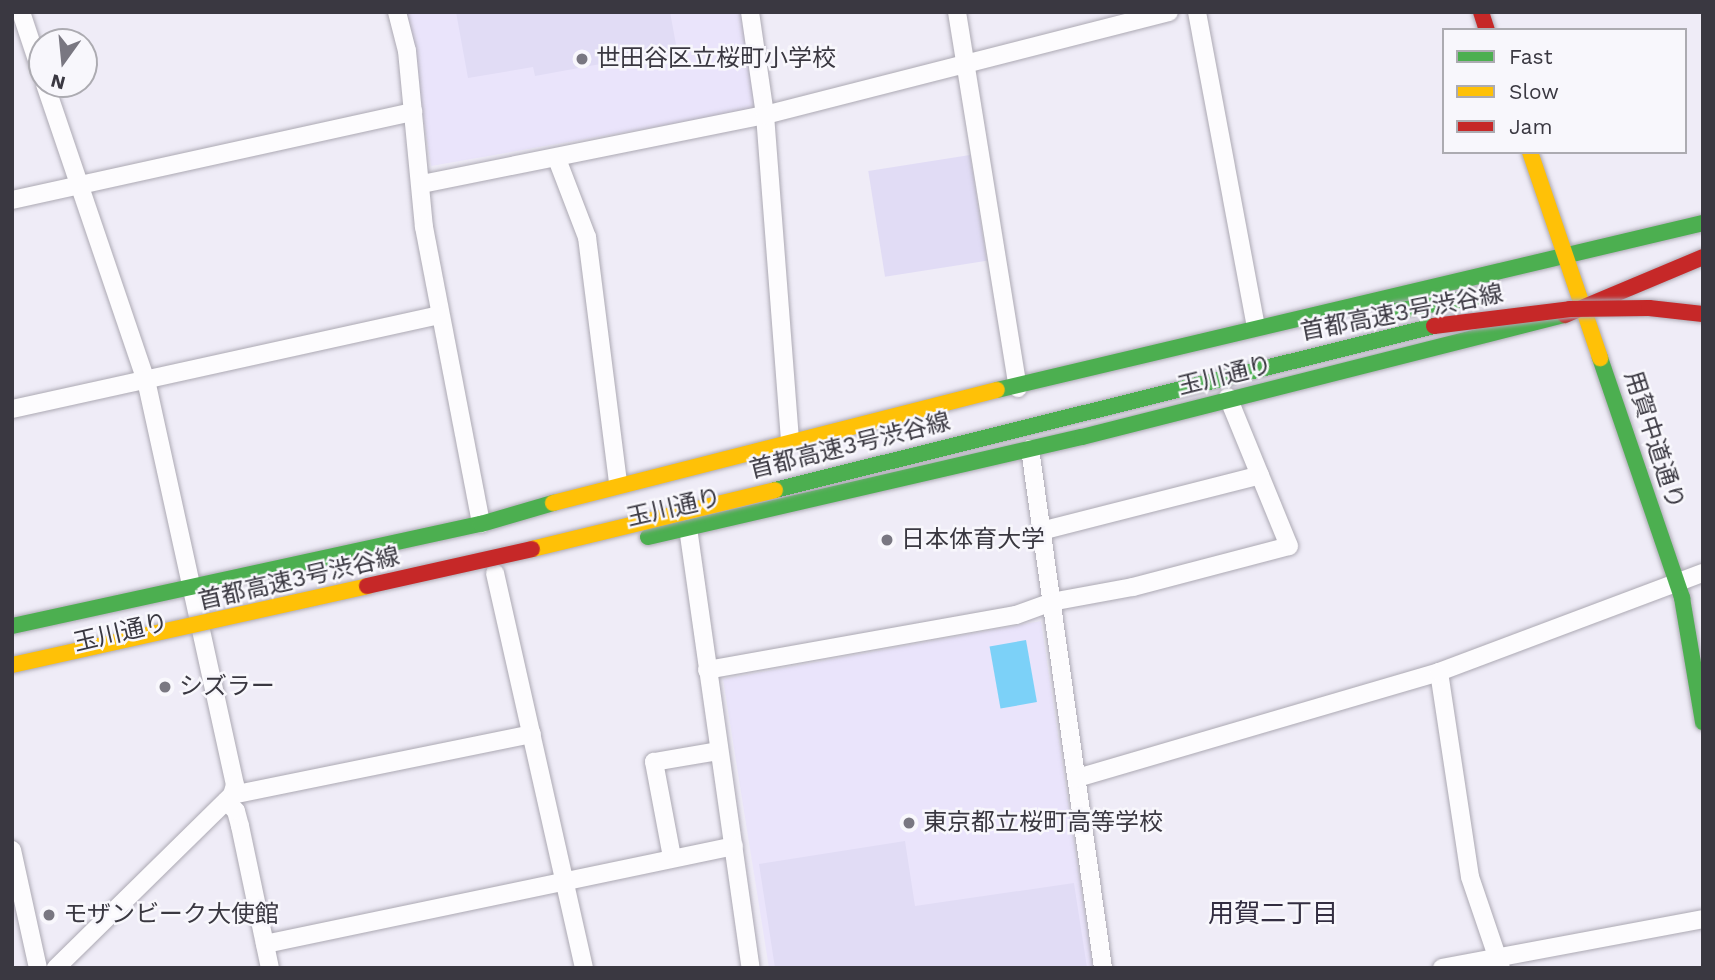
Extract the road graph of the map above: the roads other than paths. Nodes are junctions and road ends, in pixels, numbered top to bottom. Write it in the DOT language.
graph roads {
  1 [pos="20,12"];
  2 [pos="397,12"];
  3 [pos="750,12"];
  4 [pos="957,12"];
  5 [pos="1169,12"];
  6 [pos="1197,12"];
  7 [pos="28,35"];
  8 [pos="965,65"];
  9 [pos="50,98"];
  10 [pos="413,111"];
  11 [pos="765,115"];
  12 [pos="1531,154"];
  13 [pos="556,159"];
  14 [pos="80,184"];
  15 [pos="422,184"];
  16 [pos="12,200"];
  17 [pos="1703,223"];
  18 [pos="1703,257"];
  19 [pos="1566,258"];
  20 [pos="1553,289"];
  21 [pos="1678,289"];
  22 [pos="1513,292"];
  23 [pos="1703,314"];
  24 [pos="440,315"];
  25 [pos="1588,318"];
  26 [pos="1256,326"];
  27 [pos="1703,328"];
  28 [pos="146,380"];
  29 [pos="1055,395"];
  30 [pos="1228,397"];
  31 [pos="1020,398"];
  32 [pos="12,409"];
  33 [pos="790,441"];
  34 [pos="1030,449"];
  35 [pos="1260,475"];
  36 [pos="618,484"];
  37 [pos="481,524"];
  38 [pos="538,526"];
  39 [pos="688,528"];
  40 [pos="1041,531"];
  41 [pos="495,573"];
  42 [pos="1703,573"];
  43 [pos="1677,584"];
  44 [pos="192,589"];
  45 [pos="1051,602"];
  46 [pos="12,626"];
  47 [pos="203,638"];
  48 [pos="12,643"];
  49 [pos="12,665"];
  50 [pos="707,670"];
  51 [pos="1440,672"];
  52 [pos="12,681"];
  53 [pos="1703,722"];
  54 [pos="532,734"];
  55 [pos="719,751"];
  56 [pos="1077,778"];
  57 [pos="229,798"];
  58 [pos="734,846"];
  59 [pos="12,850"];
  60 [pos="672,857"];
  61 [pos="563,878"];
  62 [pos="1703,919"];
  63 [pos="265,944"];
  64 [pos="1498,963"];
  65 [pos="38,968"];
  66 [pos="56,968"];
  67 [pos="270,968"];
  68 [pos="584,968"];
  69 [pos="751,968"];
  70 [pos="1102,968"];
  71 [pos="1442,968"];
  1 -- 7 [label="street"];
  2 -- 10 [label="street"];
  3 -- 11 [label="street"];
  4 -- 8 [label="street"];
  5 -- 8 [label="street"];
  6 -- 26 [label="street"];
  8 -- 11 [label="street"];
  8 -- 31 [label="street"];
  9 -- 14 [label="street"];
  10 -- 14 [label="street"];
  10 -- 15 [label="street"];
  11 -- 13 [label="street"];
  11 -- 33 [label="street"];
  12 -- 19 [label="main road, 用賀中道通り"];
  13 -- 15 [label="street"];
  13 -- 36 [label="street"];
  14 -- 16 [label="street"];
  14 -- 28 [label="street"];
  15 -- 24 [label="street"];
  17 -- 19 [label="main road, 玉川通り"];
  18 -- 25 [label="main road, 玉川通り"];
  19 -- 25 [label="main road, 用賀中道通り"];
  19 -- 26 [label="main road, 玉川通り"];
  20 -- 21 [label="main road"];
  22 -- 29 [label="main road, 首都高速3号渋谷線, bridge"];
  23 -- 49 [label="main road, 首都高速3号渋谷線, bridge"];
  24 -- 28 [label="street"];
  24 -- 37 [label="street"];
  25 -- 27 [label="street"];
  25 -- 30 [label="main road, 玉川通り"];
  25 -- 43 [label="main road, 用賀中道通り"];
  26 -- 31 [label="main road, 玉川通り"];
  28 -- 32 [label="street"];
  28 -- 44 [label="street"];
  30 -- 34 [label="main road, 玉川通り"];
  30 -- 35 [label="street"];
  31 -- 33 [label="main road, 玉川通り"];
  33 -- 36 [label="main road, 玉川通り"];
  34 -- 39 [label="main road, 玉川通り"];
  34 -- 40 [label="street"];
  35 -- 40 [label="street"];
  35 -- 45 [label="street"];
  36 -- 37 [label="main road, 玉川通り"];
  37 -- 44 [label="main road, 玉川通り"];
  38 -- 48 [label="main road, 首都高速3号渋谷線"];
  39 -- 41 [label="main road, 玉川通り"];
  39 -- 50 [label="street"];
  40 -- 45 [label="street"];
  41 -- 47 [label="main road, 玉川通り"];
  41 -- 54 [label="street"];
  42 -- 43 [label="street"];
  43 -- 51 [label="street"];
  43 -- 53 [label="main road, 用賀中道通り"];
  44 -- 46 [label="main road, 玉川通り"];
  44 -- 47 [label="street"];
  45 -- 50 [label="street"];
  45 -- 56 [label="street"];
  47 -- 52 [label="main road, 玉川通り"];
  47 -- 57 [label="street"];
  50 -- 55 [label="street"];
  51 -- 56 [label="street"];
  51 -- 64 [label="street"];
  54 -- 57 [label="street"];
  54 -- 61 [label="street"];
  55 -- 58 [label="street"];
  55 -- 60 [label="street"];
  56 -- 70 [label="street"];
  57 -- 63 [label="street"];
  57 -- 66 [label="street"];
  58 -- 60 [label="street"];
  58 -- 69 [label="street"];
  59 -- 65 [label="street"];
  60 -- 61 [label="street"];
  61 -- 63 [label="street"];
  61 -- 68 [label="street"];
  62 -- 64 [label="street"];
  63 -- 67 [label="street"];
  64 -- 71 [label="street"];
}
